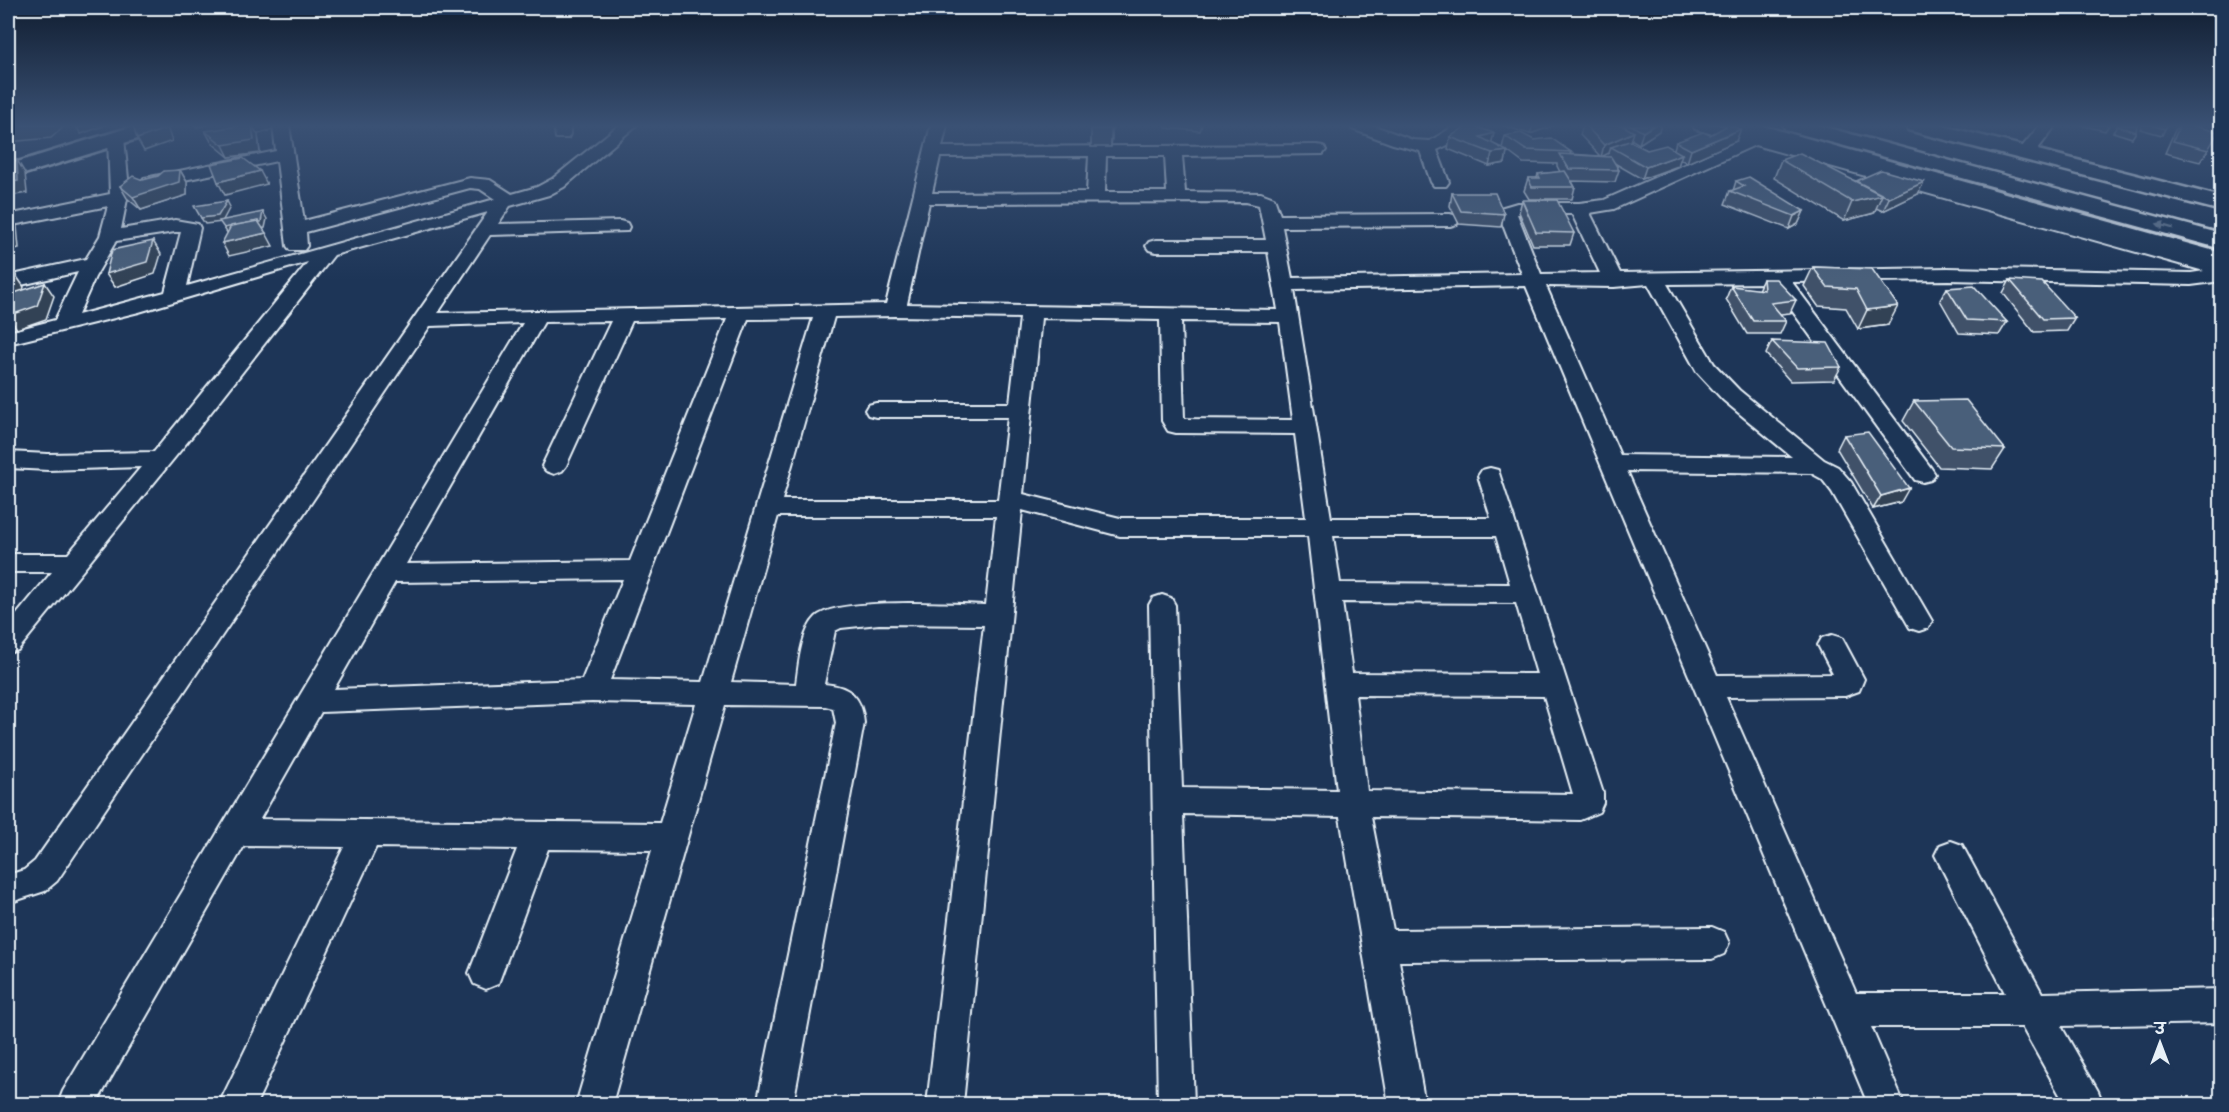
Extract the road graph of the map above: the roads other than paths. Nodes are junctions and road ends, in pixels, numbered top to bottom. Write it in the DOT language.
graph roads {
  1 [pos="119,177"];
  2 [pos="188,177"];
  3 [pos="288,177"];
  4 [pos="565,177"];
  5 [pos="926,177"];
  6 [pos="1097,177"];
  7 [pos="1175,177"];
  8 [pos="1438,177"];
  9 [pos="1667,177"];
  10 [pos="1902,177"];
  11 [pos="1909,177"];
  12 [pos="1986,177"];
  13 [pos="2058,177"];
  14 [pos="2118,177"];
  15 [pos="1440,182"];
  16 [pos="543,191"];
  17 [pos="120,193"];
  18 [pos="1096,197"];
  19 [pos="1176,197"];
  20 [pos="921,198"];
  21 [pos="507,202"];
  22 [pos="2222,204"];
  23 [pos="1578,209"];
  24 [pos="8,220"];
  25 [pos="1450,220"];
  26 [pos="1272,221"];
  27 [pos="2222,221"];
  28 [pos="620,227"];
  29 [pos="296,229"];
  30 [pos="526,229"];
  31 [pos="484,230"];
  32 [pos="109,236"];
  33 [pos="2222,242"];
  34 [pos="1156,246"];
  35 [pos="1277,246"];
  36 [pos="327,251"];
  37 [pos="297,260"];
  38 [pos="2222,261"];
  39 [pos="94,263"];
  40 [pos="2222,270"];
  41 [pos="2222,275"];
  42 [pos="1777,276"];
  43 [pos="1655,280"];
  44 [pos="1534,281"];
  45 [pos="1614,281"];
  46 [pos="8,282"];
  47 [pos="1284,284"];
  48 [pos="174,296"];
  49 [pos="895,310"];
  50 [pos="825,312"];
  51 [pos="1031,312"];
  52 [pos="740,313"];
  53 [pos="1170,314"];
  54 [pos="624,315"];
  55 [pos="537,316"];
  56 [pos="1289,316"];
  57 [pos="423,320"];
  58 [pos="63,325"];
  59 [pos="10,339"];
  60 [pos="876,410"];
  61 [pos="1019,410"];
  62 [pos="1306,427"];
  63 [pos="161,459"];
  64 [pos="8,460"];
  65 [pos="1612,463"];
  66 [pos="1816,465"];
  67 [pos="554,466"];
  68 [pos="1923,474"];
  69 [pos="1490,476"];
  70 [pos="1009,503"];
  71 [pos="767,508"];
  72 [pos="1320,527"];
  73 [pos="1506,527"];
  74 [pos="8,563"];
  75 [pos="74,563"];
  76 [pos="639,570"];
  77 [pos="388,573"];
  78 [pos="1328,592"];
  79 [pos="1527,594"];
  80 [pos="1162,605"];
  81 [pos="996,615"];
  82 [pos="1919,621"];
  83 [pos="11,634"];
  84 [pos="1832,645"];
  85 [pos="1339,684"];
  86 [pos="1555,685"];
  87 [pos="1707,686"];
  88 [pos="592,691"];
  89 [pos="712,693"];
  90 [pos="808,695"];
  91 [pos="312,701"];
  92 [pos="1167,801"];
  93 [pos="1354,806"];
  94 [pos="235,832"];
  95 [pos="366,834"];
  96 [pos="538,836"];
  97 [pos="672,837"];
  98 [pos="1951,855"];
  99 [pos="8,889"];
  100 [pos="1712,943"];
  101 [pos="1378,946"];
  102 [pos="486,973"];
  103 [pos="2222,1006"];
  104 [pos="1844,1010"];
  105 [pos="2032,1010"];
  106 [pos="76,1104"];
  107 [pos="237,1104"];
  108 [pos="594,1104"];
  109 [pos="775,1104"];
  110 [pos="945,1104"];
  111 [pos="1176,1104"];
  112 [pos="1407,1104"];
  113 [pos="1886,1104"];
  114 [pos="2085,1104"];
  1 -- 17 [label="street"];
  2 -- 17 [label="street"];
  3 -- 29 [label="street"];
  4 -- 16 [label="street"];
  5 -- 20 [label="street"];
  6 -- 18 [label="street"];
  7 -- 19 [label="street"];
  8 -- 15 [label="street"];
  9 -- 23 [label="street"];
  10 -- 40 [label="street"];
  11 -- 38 [label="main road"];
  33 -- 12 [label="main road, one-way"];
  13 -- 27 [label="main road"];
  14 -- 22 [label="main road"];
  16 -- 21 [label="street"];
  16 -- 30 [label="street"];
  17 -- 24 [label="street"];
  17 -- 32 [label="street"];
  18 -- 19 [label="street"];
  18 -- 20 [label="street"];
  19 -- 26 [label="street"];
  20 -- 49 [label="street"];
  21 -- 29 [label="street"];
  21 -- 31 [label="street"];
  21 -- 36 [label="street"];
  23 -- 44 [label="street"];
  23 -- 45 [label="street"];
  25 -- 26 [label="street"];
  26 -- 35 [label="street"];
  28 -- 30 [label="street"];
  29 -- 37 [label="street"];
  30 -- 31 [label="street"];
  31 -- 57 [label="street"];
  32 -- 39 [label="street"];
  32 -- 48 [label="street"];
  34 -- 35 [label="street"];
  35 -- 47 [label="street"];
  36 -- 37 [label="street"];
  36 -- 63 [label="street"];
  37 -- 48 [label="street"];
  39 -- 46 [label="street"];
  39 -- 58 [label="street"];
  41 -- 42 [label="street"];
  42 -- 43 [label="street"];
  42 -- 68 [label="street"];
  43 -- 45 [label="street"];
  43 -- 66 [label="street"];
  44 -- 45 [label="street"];
  44 -- 47 [label="street"];
  44 -- 65 [label="street"];
  47 -- 56 [label="street"];
  48 -- 58 [label="street"];
  49 -- 50 [label="street"];
  49 -- 51 [label="street"];
  50 -- 52 [label="street"];
  50 -- 71 [label="street"];
  51 -- 53 [label="street"];
  51 -- 61 [label="street"];
  52 -- 54 [label="street"];
  52 -- 76 [label="street"];
  53 -- 56 [label="street"];
  53 -- 62 [label="street"];
  54 -- 55 [label="street"];
  54 -- 67 [label="street"];
  55 -- 57 [label="street"];
  55 -- 77 [label="street"];
  56 -- 62 [label="street"];
  57 -- 99 [label="street"];
  58 -- 59 [label="street"];
  60 -- 61 [label="street"];
  61 -- 70 [label="street"];
  62 -- 72 [label="street"];
  63 -- 64 [label="street"];
  63 -- 75 [label="street"];
  65 -- 66 [label="street"];
  65 -- 87 [label="street"];
  66 -- 82 [label="street"];
  69 -- 73 [label="street"];
  70 -- 71 [label="street"];
  70 -- 72 [label="street"];
  70 -- 81 [label="street"];
  71 -- 89 [label="street"];
  72 -- 73 [label="street"];
  72 -- 78 [label="street"];
  73 -- 79 [label="street"];
  74 -- 75 [label="street"];
  75 -- 83 [label="street"];
  76 -- 77 [label="street"];
  76 -- 88 [label="street"];
  77 -- 91 [label="street"];
  78 -- 79 [label="street"];
  78 -- 85 [label="street"];
  79 -- 86 [label="street"];
  80 -- 92 [label="street"];
  81 -- 90 [label="street"];
  81 -- 110 [label="street"];
  84 -- 87 [label="street"];
  85 -- 86 [label="street"];
  85 -- 93 [label="street"];
  86 -- 93 [label="street"];
  87 -- 104 [label="street"];
  88 -- 89 [label="street"];
  88 -- 91 [label="street"];
  89 -- 90 [label="street"];
  89 -- 97 [label="street"];
  90 -- 109 [label="street"];
  91 -- 94 [label="street"];
  92 -- 93 [label="street"];
  92 -- 111 [label="street"];
  93 -- 101 [label="street"];
  94 -- 95 [label="street"];
  94 -- 106 [label="street"];
  95 -- 96 [label="street"];
  95 -- 107 [label="street"];
  96 -- 97 [label="street"];
  96 -- 102 [label="street"];
  97 -- 108 [label="street"];
  98 -- 105 [label="street"];
  100 -- 101 [label="street"];
  101 -- 112 [label="street"];
  103 -- 105 [label="street"];
  104 -- 105 [label="street"];
  104 -- 113 [label="street"];
  105 -- 114 [label="street"];
}
